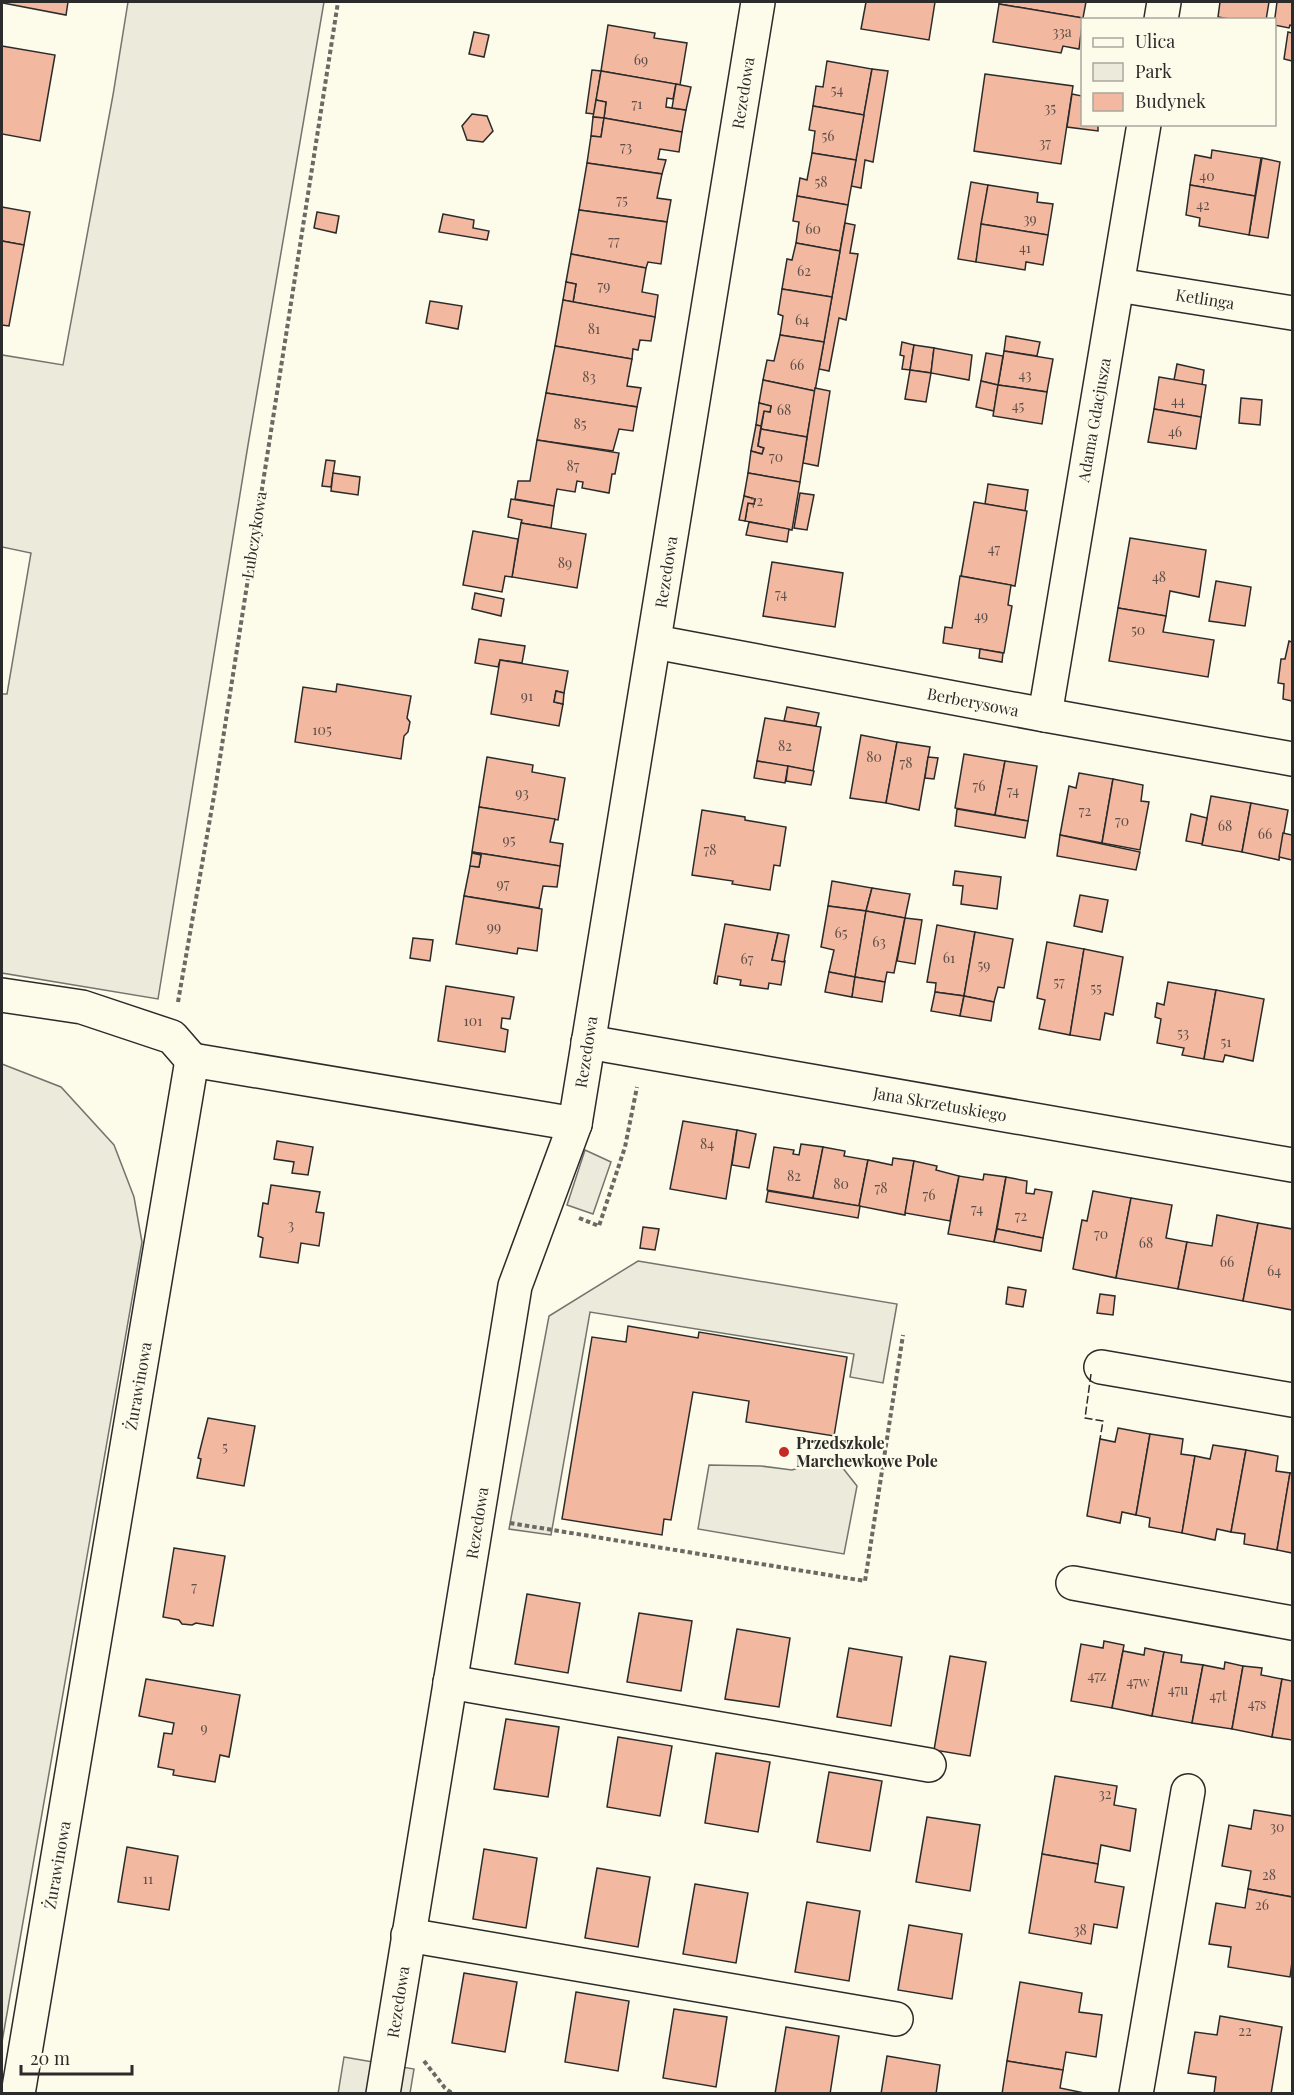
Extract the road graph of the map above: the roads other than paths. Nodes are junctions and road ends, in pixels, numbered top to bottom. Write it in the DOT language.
graph roads {
  1 [pos="758,2"];
  2 [pos="1164,2"];
  3 [pos="1161,18"];
  4 [pos="1144,126"];
  5 [pos="1118,285"];
  6 [pos="1293,314"];
  7 [pos="655,642"];
  8 [pos="1045,715"];
  9 [pos="1293,759"];
  10 [pos="2,995"];
  11 [pos="588,1042"];
  12 [pos="182,1049"];
  13 [pos="575,1124"];
  14 [pos="1293,1165"];
  15 [pos="1101,1367"];
  16 [pos="1293,1400"];
  17 [pos="1072,1583"];
  18 [pos="1293,1623"];
  19 [pos="450,1682"];
  20 [pos="929,1765"];
  21 [pos="1188,1791"];
  22 [pos="408,1935"];
  23 [pos="896,2019"];
  24 [pos="18,2094"];
  25 [pos="383,2094"];
  26 [pos="1136,2094"];
  1 -- 7 [label="street, Rezedowa"];
  2 -- 3 [label="street"];
  4 -- 5 [label="street, Adama Gdacjusza"];
  5 -- 6 [label="street, Ketlinga"];
  5 -- 8 [label="street, Adama Gdacjusza"];
  7 -- 8 [label="street, Berberysowa"];
  7 -- 11 [label="street, Rezedowa"];
  8 -- 9 [label="street, Berberysowa"];
  10 -- 12 [label="street"];
  11 -- 13 [label="street, Rezedowa"];
  11 -- 14 [label="street, Jana Skrzetuskiego"];
  12 -- 13 [label="street"];
  12 -- 24 [label="street, Żurawinowa"];
  13 -- 19 [label="street, Rezedowa"];
  15 -- 16 [label="street"];
  17 -- 18 [label="street"];
  19 -- 20 [label="street"];
  19 -- 22 [label="street, Rezedowa"];
  21 -- 26 [label="street"];
  22 -- 23 [label="street"];
  22 -- 25 [label="street, Rezedowa"];
}
